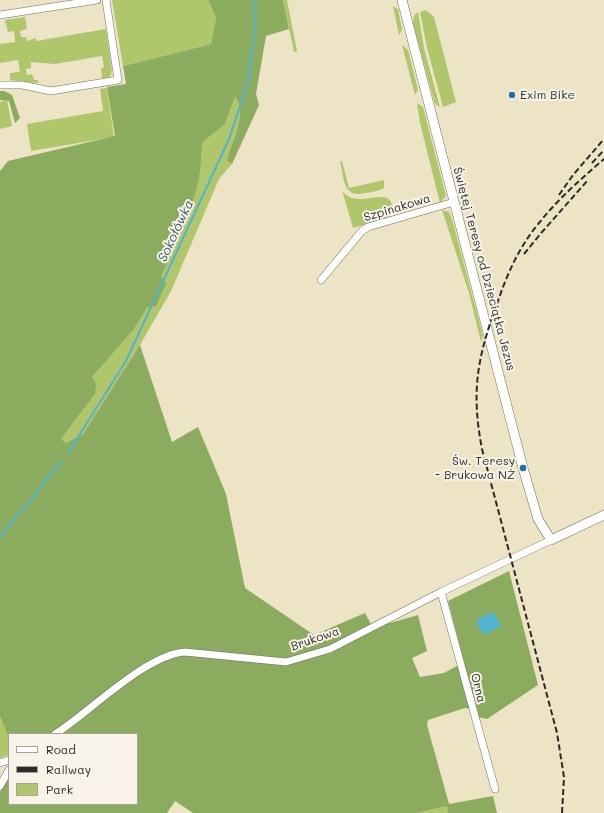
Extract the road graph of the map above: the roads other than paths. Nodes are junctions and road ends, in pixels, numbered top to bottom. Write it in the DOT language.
graph roads {
  1 [pos="97,0"];
  2 [pos="106,0"];
  3 [pos="402,0"];
  4 [pos="0,16"];
  5 [pos="0,85"];
  6 [pos="454,202"];
  7 [pos="321,280"];
  8 [pos="604,515"];
  9 [pos="551,540"];
  10 [pos="441,592"];
  11 [pos="56,733"];
  12 [pos="8,772"];
  13 [pos="0,786"];
  14 [pos="495,789"];
  1 -- 4 [label="street"];
  2 -- 5 [label="street"];
  3 -- 6 [label="street, Świętej Teresy od Dzieciątka Jezus"];
  6 -- 7 [label="street, Szpinakowa"];
  6 -- 9 [label="street, Świętej Teresy od Dzieciątka Jezus"];
  8 -- 9 [label="street, Brukowa"];
  9 -- 10 [label="street, Brukowa"];
  10 -- 11 [label="street, Brukowa"];
  10 -- 14 [label="street, Orna"];
  12 -- 13 [label="street"];
}
